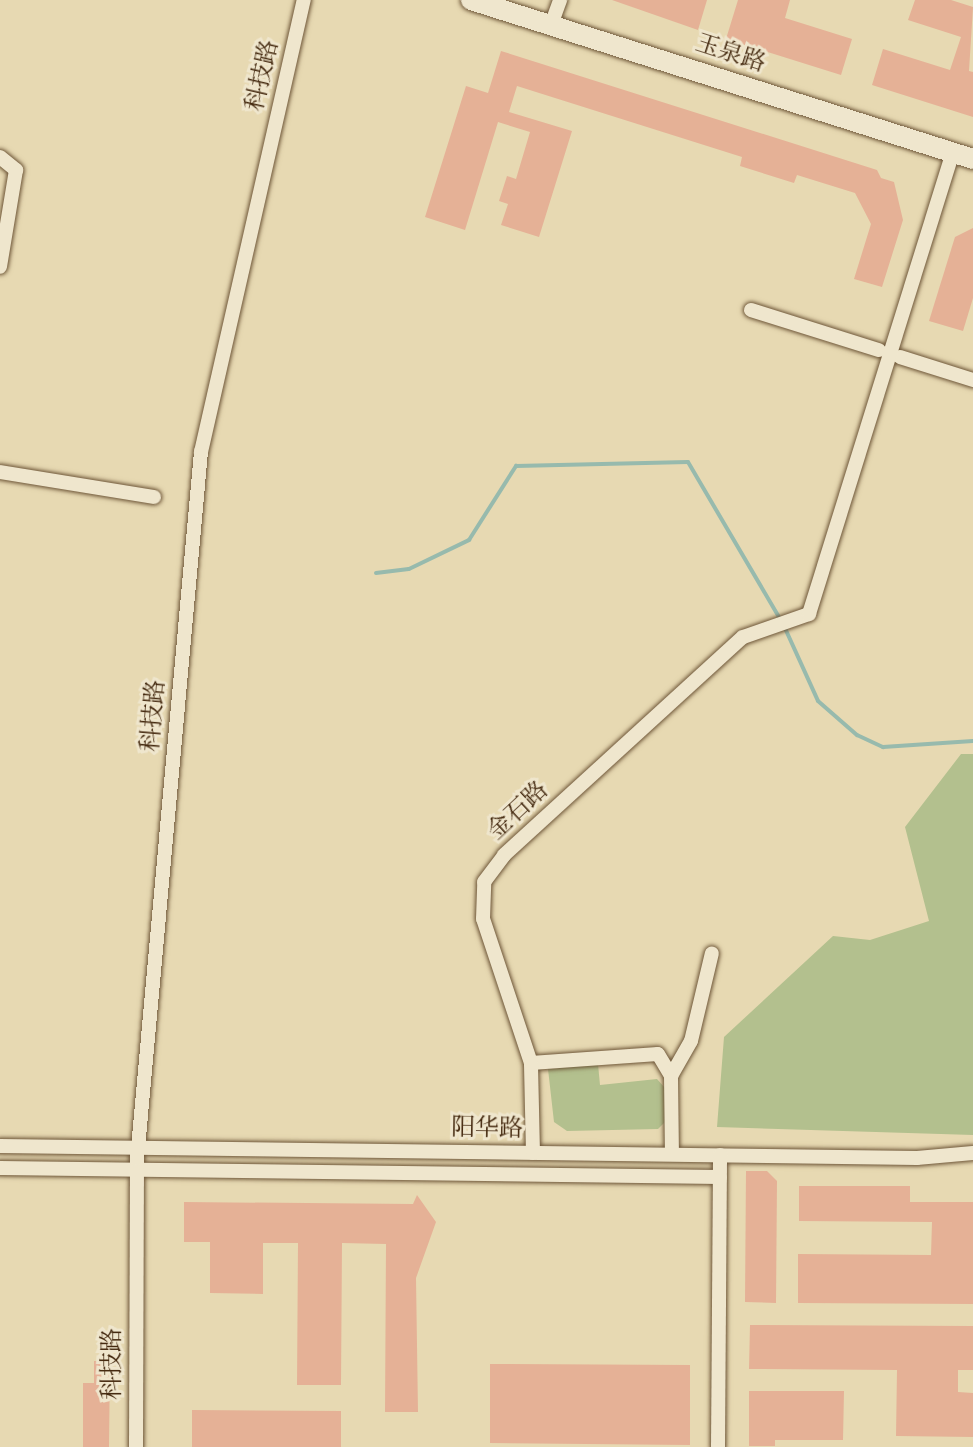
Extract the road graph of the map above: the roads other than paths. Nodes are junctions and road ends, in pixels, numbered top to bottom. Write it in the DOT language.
graph roads {
  1 [pos="304,0"];
  2 [pos="471,0"];
  3 [pos="560,0"];
  4 [pos="551,25"];
  5 [pos="953,152"];
  6 [pos="0,157"];
  7 [pos="973,159"];
  8 [pos="0,267"];
  9 [pos="751,310"];
  10 [pos="879,350"];
  11 [pos="900,357"];
  12 [pos="973,380"];
  13 [pos="0,472"];
  14 [pos="154,497"];
  15 [pos="712,953"];
  16 [pos="531,1063"];
  17 [pos="671,1076"];
  18 [pos="0,1146"];
  19 [pos="138,1148"];
  20 [pos="533,1153"];
  21 [pos="973,1153"];
  22 [pos="672,1154"];
  23 [pos="720,1155"];
  24 [pos="0,1168"];
  25 [pos="137,1170"];
  26 [pos="720,1177"];
  27 [pos="136,1447"];
  28 [pos="718,1447"];
  1 -- 19 [label="street, 科技路"];
  2 -- 4 [label="street, 玉泉路"];
  3 -- 4 [label="street"];
  4 -- 5 [label="street, 玉泉路"];
  5 -- 7 [label="street, 玉泉路"];
  5 -- 16 [label="street, 金石路"];
  6 -- 8 [label="street"];
  9 -- 10 [label="street"];
  11 -- 12 [label="street"];
  13 -- 14 [label="street"];
  15 -- 17 [label="street"];
  16 -- 17 [label="street"];
  16 -- 20 [label="street, 金石路"];
  17 -- 22 [label="street"];
  18 -- 19 [label="street, 阳华路"];
  19 -- 20 [label="street, 阳华路"];
  19 -- 25 [label="street, 科技路"];
  20 -- 22 [label="street, 阳华路"];
  21 -- 23 [label="street, 阳华路"];
  22 -- 23 [label="street, 阳华路"];
  23 -- 26 [label="street"];
  24 -- 25 [label="street, 阳华路"];
  25 -- 26 [label="street, 阳华路"];
  25 -- 27 [label="street, 科技路"];
  26 -- 28 [label="street"];
}
